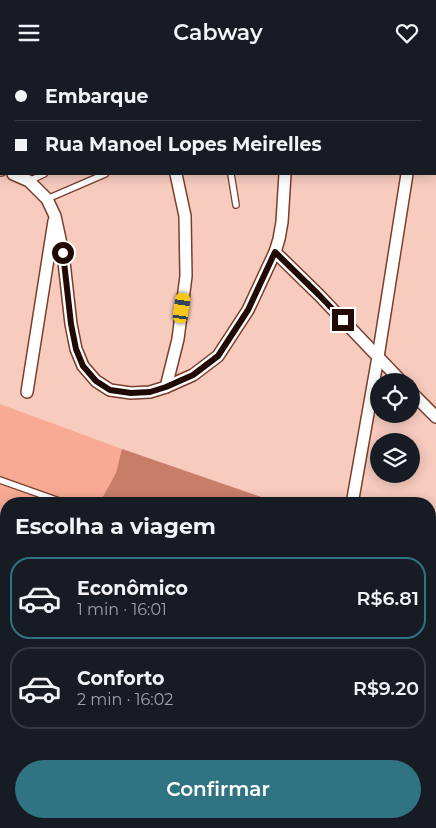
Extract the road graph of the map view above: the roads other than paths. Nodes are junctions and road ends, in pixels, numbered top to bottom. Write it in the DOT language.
graph roads {
  1 [pos="15,175"];
  2 [pos="42,175"];
  3 [pos="103,175"];
  4 [pos="176,175"];
  5 [pos="231,175"];
  6 [pos="285,175"];
  7 [pos="407,175"];
  8 [pos="29,181"];
  9 [pos="47,199"];
  10 [pos="236,205"];
  11 [pos="54,217"];
  12 [pos="275,252"];
  13 [pos="378,357"];
  14 [pos="393,373"];
  15 [pos="166,387"];
  16 [pos="27,392"];
  17 [pos="420,401"];
  18 [pos="436,417"];
  19 [pos="0,479"];
  20 [pos="49,497"];
  21 [pos="353,497"];
  1 -- 8 [label="street"];
  2 -- 8 [label="lane"];
  3 -- 9 [label="lane"];
  4 -- 15 [label="street"];
  5 -- 10 [label="lane"];
  6 -- 12 [label="street"];
  7 -- 13 [label="street"];
  8 -- 9 [label="street"];
  9 -- 11 [label="street"];
  11 -- 15 [label="street"];
  11 -- 16 [label="street"];
  12 -- 13 [label="street"];
  12 -- 15 [label="street"];
  13 -- 14 [label="street"];
  13 -- 21 [label="street"];
  17 -- 18 [label="street"];
  19 -- 20 [label="lane"];
}
